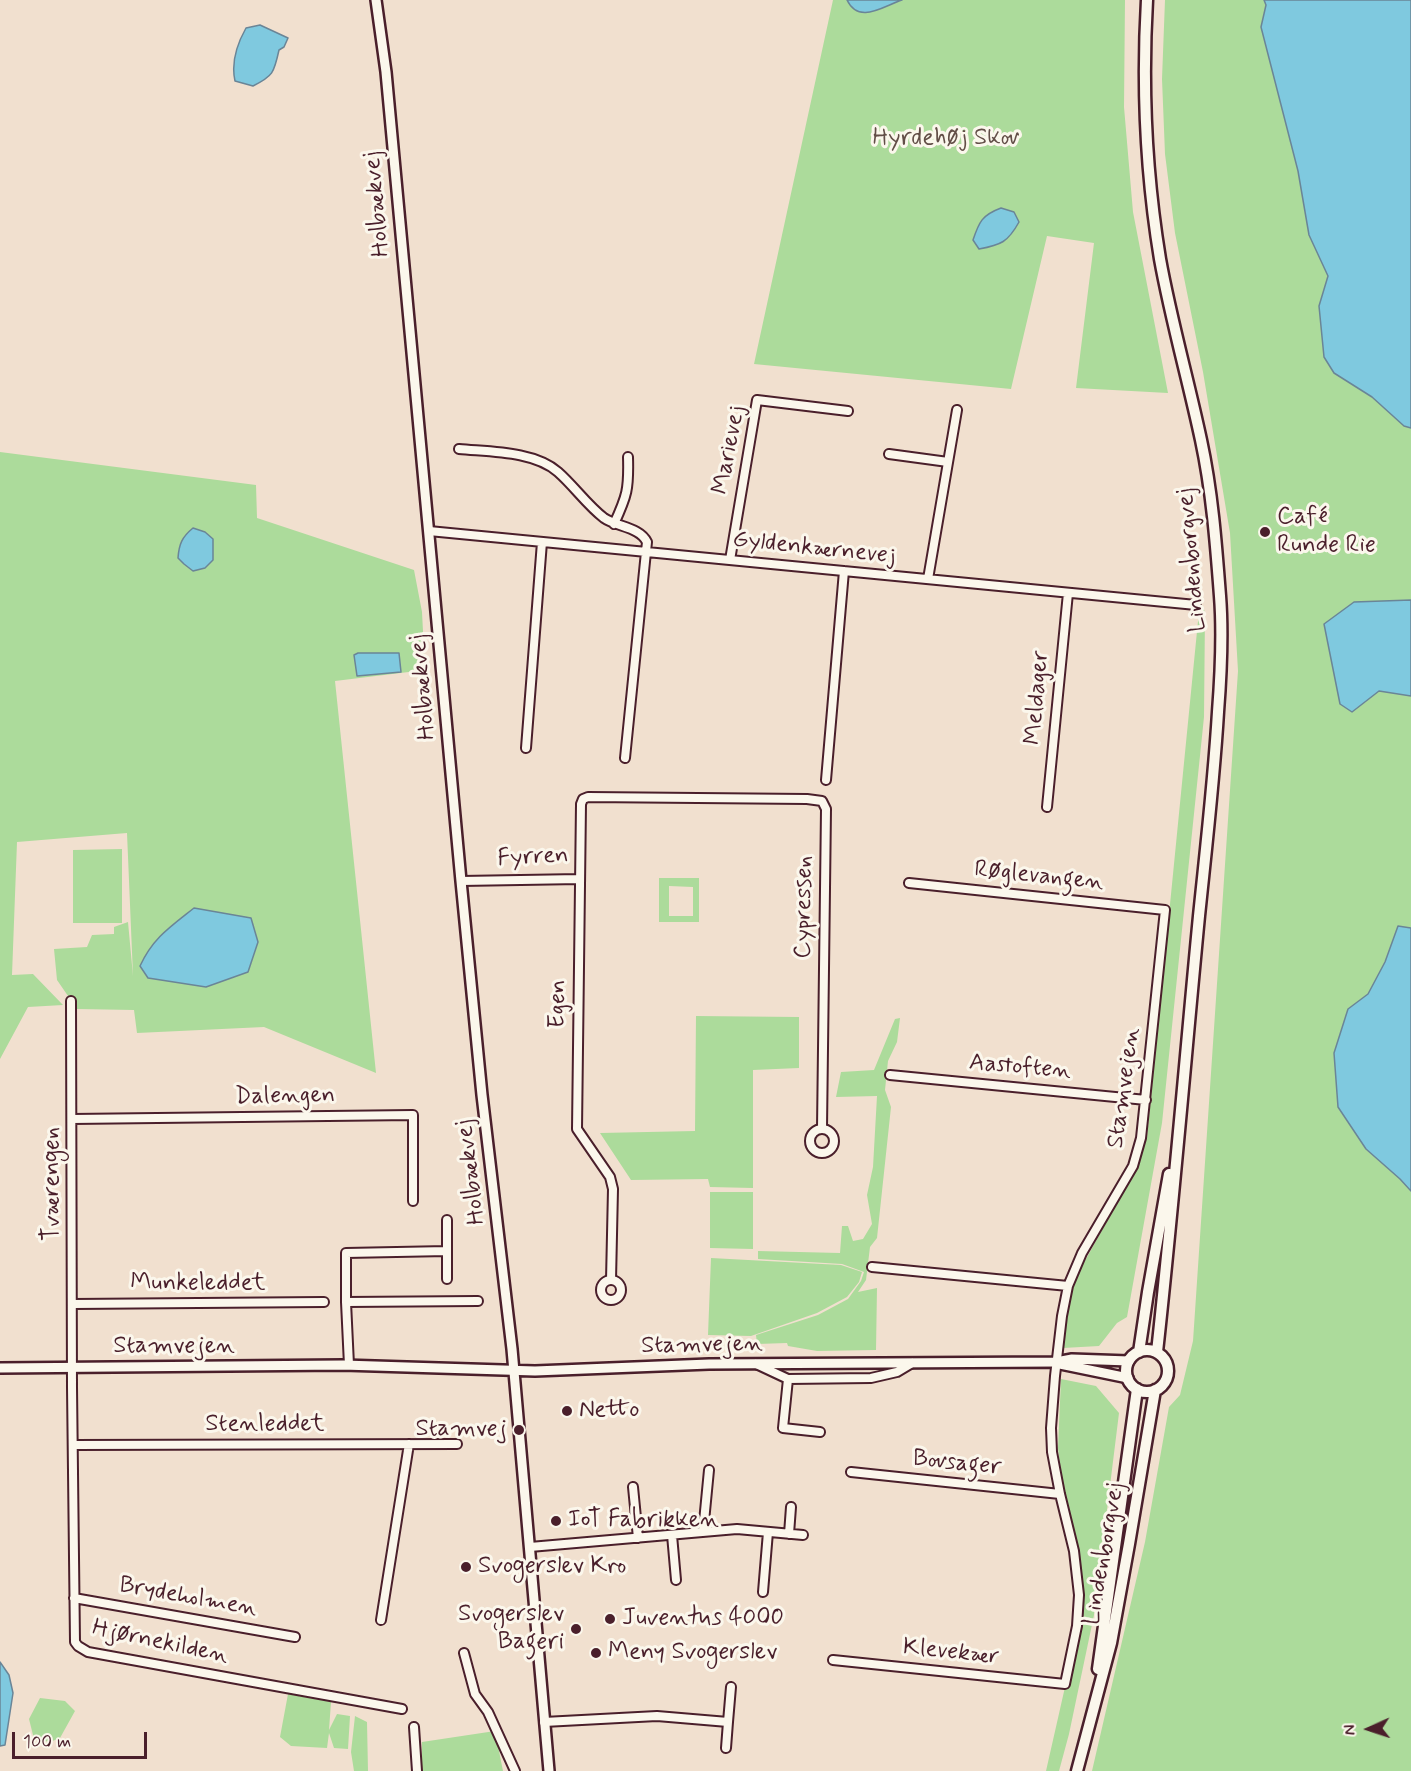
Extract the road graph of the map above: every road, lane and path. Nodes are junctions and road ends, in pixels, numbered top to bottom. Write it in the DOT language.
graph roads {
  1 [pos="376,0"];
  2 [pos="1147,0"];
  3 [pos="957,410"];
  4 [pos="848,411"];
  5 [pos="459,449"];
  6 [pos="889,454"];
  7 [pos="628,458"];
  8 [pos="948,462"];
  9 [pos="614,524"];
  10 [pos="429,531"];
  11 [pos="542,542"];
  12 [pos="645,552"];
  13 [pos="730,560"];
  14 [pos="844,571"];
  15 [pos="928,579"];
  16 [pos="1068,593"];
  17 [pos="1196,604"];
  18 [pos="526,748"];
  19 [pos="625,758"];
  20 [pos="826,780"];
  21 [pos="822,801"];
  22 [pos="1047,807"];
  23 [pos="580,879"];
  24 [pos="461,881"];
  25 [pos="909,883"];
  26 [pos="1165,910"];
  27 [pos="71,1001"];
  28 [pos="890,1075"];
  29 [pos="1146,1100"];
  30 [pos="72,1119"];
  31 [pos="1179,1120"];
  32 [pos="822,1128"];
  33 [pos="413,1201"];
  34 [pos="447,1220"];
  35 [pos="447,1251"];
  36 [pos="872,1267"];
  37 [pos="447,1279"];
  38 [pos="611,1280"];
  39 [pos="1068,1286"];
  40 [pos="478,1301"];
  41 [pos="324,1302"];
  42 [pos="346,1302"];
  43 [pos="73,1304"];
  44 [pos="1140,1352"];
  45 [pos="1157,1352"];
  46 [pos="1129,1361"];
  47 [pos="1056,1362"];
  48 [pos="912,1363"];
  49 [pos="754,1364"];
  50 [pos="349,1365"];
  51 [pos="73,1367"];
  52 [pos="0,1368"];
  53 [pos="514,1371"];
  54 [pos="1128,1378"];
  55 [pos="788,1379"];
  56 [pos="1137,1389"];
  57 [pos="1155,1390"];
  58 [pos="820,1432"];
  59 [pos="409,1444"];
  60 [pos="457,1444"];
  61 [pos="74,1445"];
  62 [pos="709,1470"];
  63 [pos="851,1472"];
  64 [pos="633,1487"];
  65 [pos="1060,1494"];
  66 [pos="791,1507"];
  67 [pos="703,1532"];
  68 [pos="768,1532"];
  69 [pos="789,1534"];
  70 [pos="672,1535"];
  71 [pos="803,1535"];
  72 [pos="638,1538"];
  73 [pos="530,1547"];
  74 [pos="676,1580"];
  75 [pos="763,1592"];
  76 [pos="74,1598"];
  77 [pos="381,1620"];
  78 [pos="295,1637"];
  79 [pos="464,1653"];
  80 [pos="833,1660"];
  81 [pos="1065,1684"];
  82 [pos="732,1687"];
  83 [pos="402,1709"];
  84 [pos="544,1722"];
  85 [pos="728,1722"];
  86 [pos="1090,1723"];
  87 [pos="414,1727"];
  88 [pos="726,1748"];
  89 [pos="417,1771"];
  90 [pos="515,1771"];
  91 [pos="549,1771"];
  92 [pos="1077,1771"];
  1 -- 10 [label="street, Holbækvej"];
  2 -- 31 [label="main road, Lindenborgvej"];
  3 -- 8 [label="street"];
  4 -- 13 [label="street, Marievej"];
  5 -- 9 [label="street"];
  6 -- 8 [label="street"];
  7 -- 9 [label="street"];
  8 -- 15 [label="street"];
  9 -- 12 [label="street"];
  10 -- 11 [label="street, Gyldenkærnevej"];
  10 -- 24 [label="street, Holbækvej"];
  11 -- 12 [label="street, Gyldenkærnevej"];
  11 -- 18 [label="street"];
  12 -- 13 [label="street, Gyldenkærnevej"];
  12 -- 19 [label="street"];
  13 -- 14 [label="street, Gyldenkærnevej"];
  14 -- 15 [label="street, Gyldenkærnevej"];
  14 -- 20 [label="street"];
  15 -- 16 [label="street, Gyldenkærnevej"];
  16 -- 17 [label="street, Gyldenkærnevej"];
  16 -- 22 [label="street, Meldager"];
  21 -- 23 [label="street, Fyrren"];
  21 -- 32 [label="street, Cypressen"];
  23 -- 24 [label="street, Fyrren"];
  23 -- 38 [label="street, Egen"];
  24 -- 53 [label="street, Holbækvej"];
  25 -- 26 [label="street, Røglevangen"];
  26 -- 29 [label="street, Stamvejen"];
  27 -- 30 [label="street, Tværengen"];
  28 -- 29 [label="street, Aastoften"];
  29 -- 39 [label="street, Stamvejen"];
  30 -- 33 [label="street, Dalengen"];
  30 -- 43 [label="street, Tværengen"];
  31 -- 44 [label="main road, Lindenborgvej"];
  31 -- 45 [label="main road, Lindenborgvej"];
  34 -- 35 [label="street"];
  35 -- 37 [label="street"];
  35 -- 42 [label="street"];
  36 -- 39 [label="street"];
  39 -- 47 [label="street, Stamvejen"];
  40 -- 42 [label="street"];
  41 -- 43 [label="street, Munkeleddet"];
  42 -- 50 [label="street"];
  43 -- 51 [label="street, Tværengen"];
  44 -- 45 [label="main road"];
  44 -- 46 [label="main road"];
  45 -- 57 [label="main road"];
  46 -- 47 [label="street, Stamvejen"];
  46 -- 54 [label="main road"];
  47 -- 48 [label="street, Stamvejen"];
  47 -- 54 [label="street, Stamvejen"];
  47 -- 65 [label="street, Stamvejen"];
  48 -- 49 [label="street, Stamvejen"];
  48 -- 55 [label="street"];
  49 -- 53 [label="street, Stamvejen"];
  49 -- 55 [label="street"];
  50 -- 51 [label="street, Stamvejen"];
  50 -- 53 [label="street, Stamvejen"];
  51 -- 52 [label="street, Stamvejen"];
  51 -- 61 [label="street, Hjørnekilden"];
  53 -- 73 [label="street, Holbækvej"];
  54 -- 56 [label="main road"];
  55 -- 58 [label="street"];
  56 -- 57 [label="main road"];
  56 -- 86 [label="main road, Lindenborgvej"];
  57 -- 86 [label="main road, Lindenborgvej"];
  59 -- 60 [label="street, Stenleddet"];
  59 -- 61 [label="street, Stenleddet"];
  59 -- 77 [label="street"];
  61 -- 76 [label="street, Hjørnekilden"];
  62 -- 67 [label="street"];
  63 -- 65 [label="street, Bovsager"];
  64 -- 72 [label="street"];
  65 -- 81 [label="street, Stamvejen"];
  66 -- 69 [label="street"];
  67 -- 68 [label="street"];
  67 -- 70 [label="street"];
  68 -- 69 [label="street"];
  68 -- 75 [label="street"];
  69 -- 71 [label="street"];
  70 -- 72 [label="street"];
  70 -- 74 [label="street"];
  72 -- 73 [label="street"];
  73 -- 84 [label="street, Holbækvej"];
  76 -- 78 [label="street, Brydeholmen"];
  76 -- 83 [label="street, Hjørnekilden"];
  79 -- 90 [label="street"];
  80 -- 81 [label="street, Klevekær"];
  82 -- 85 [label="street"];
  84 -- 85 [label="street"];
  84 -- 91 [label="street, Holbækvej"];
  85 -- 88 [label="street"];
  86 -- 92 [label="main road, Lindenborgvej"];
  87 -- 89 [label="street"];
}
